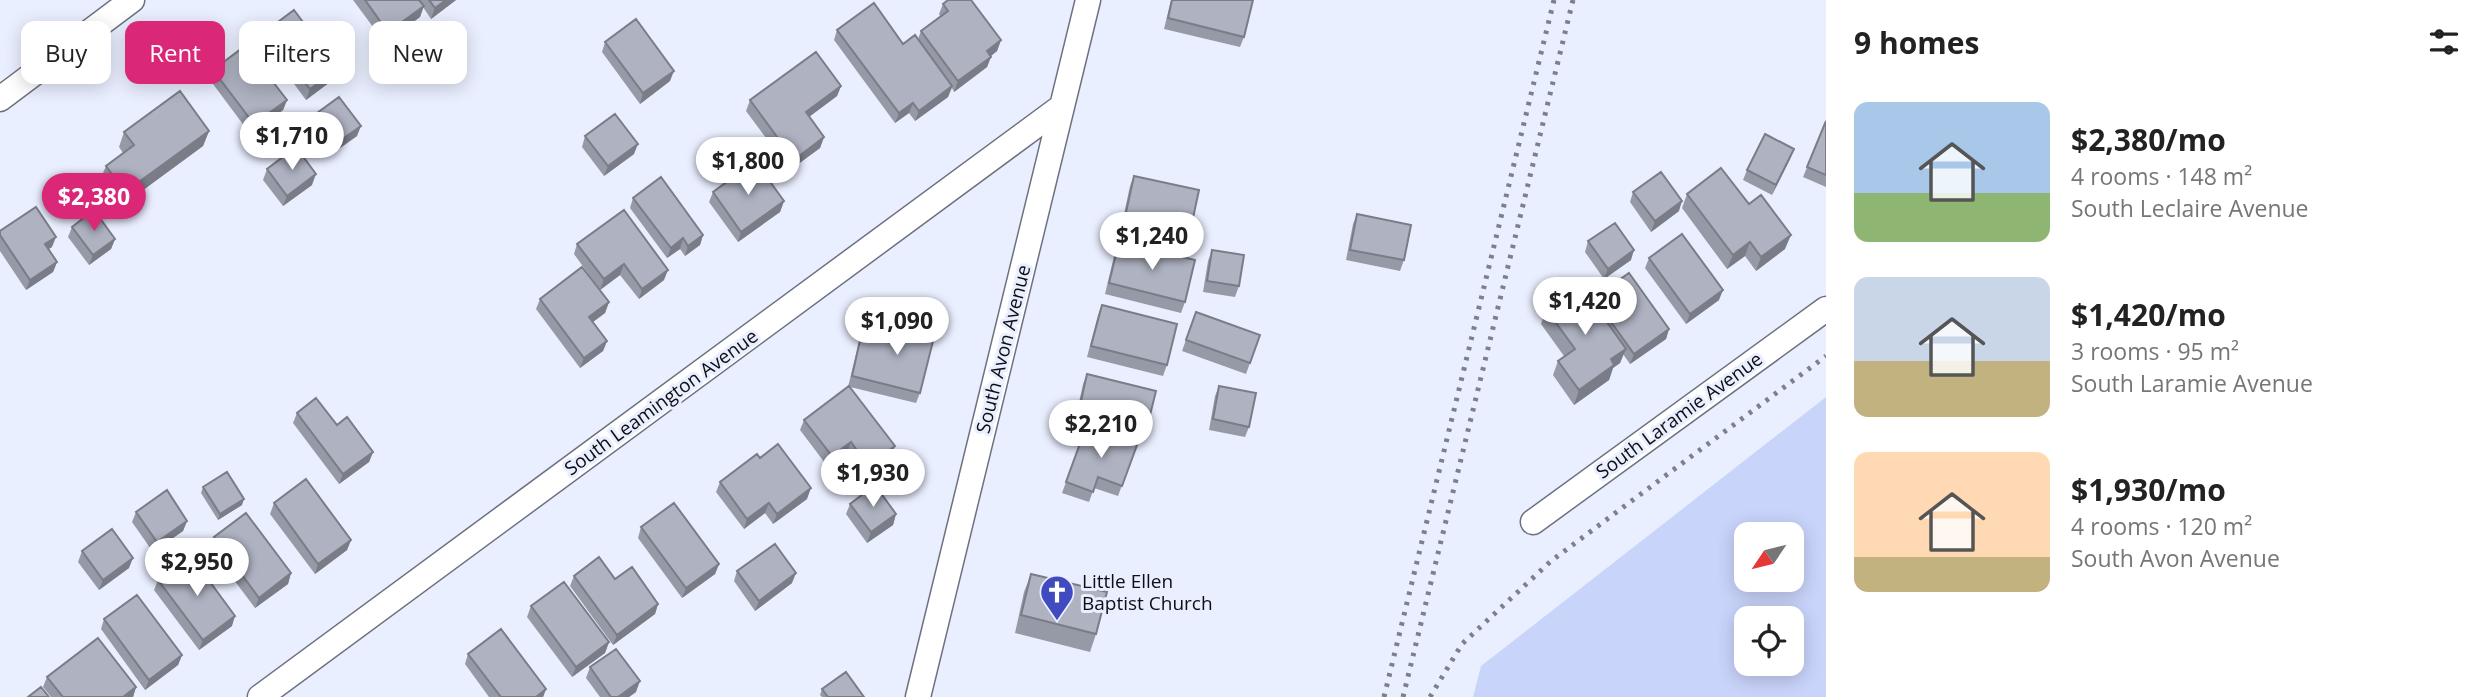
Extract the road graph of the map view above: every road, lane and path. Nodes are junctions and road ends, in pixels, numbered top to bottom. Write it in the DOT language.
graph roads {
  1 [pos="132,0"];
  2 [pos="1088,0"];
  3 [pos="0,99"];
  4 [pos="1062,107"];
  5 [pos="1826,309"];
  6 [pos="1533,522"];
  7 [pos="260,697"];
  8 [pos="918,697"];
  1 -- 3 [label="street"];
  2 -- 4 [label="street, South Avon Avenue"];
  4 -- 7 [label="street, South Leamington Avenue"];
  4 -- 8 [label="street, South Avon Avenue"];
  5 -- 6 [label="street, South Laramie Avenue"];
}
